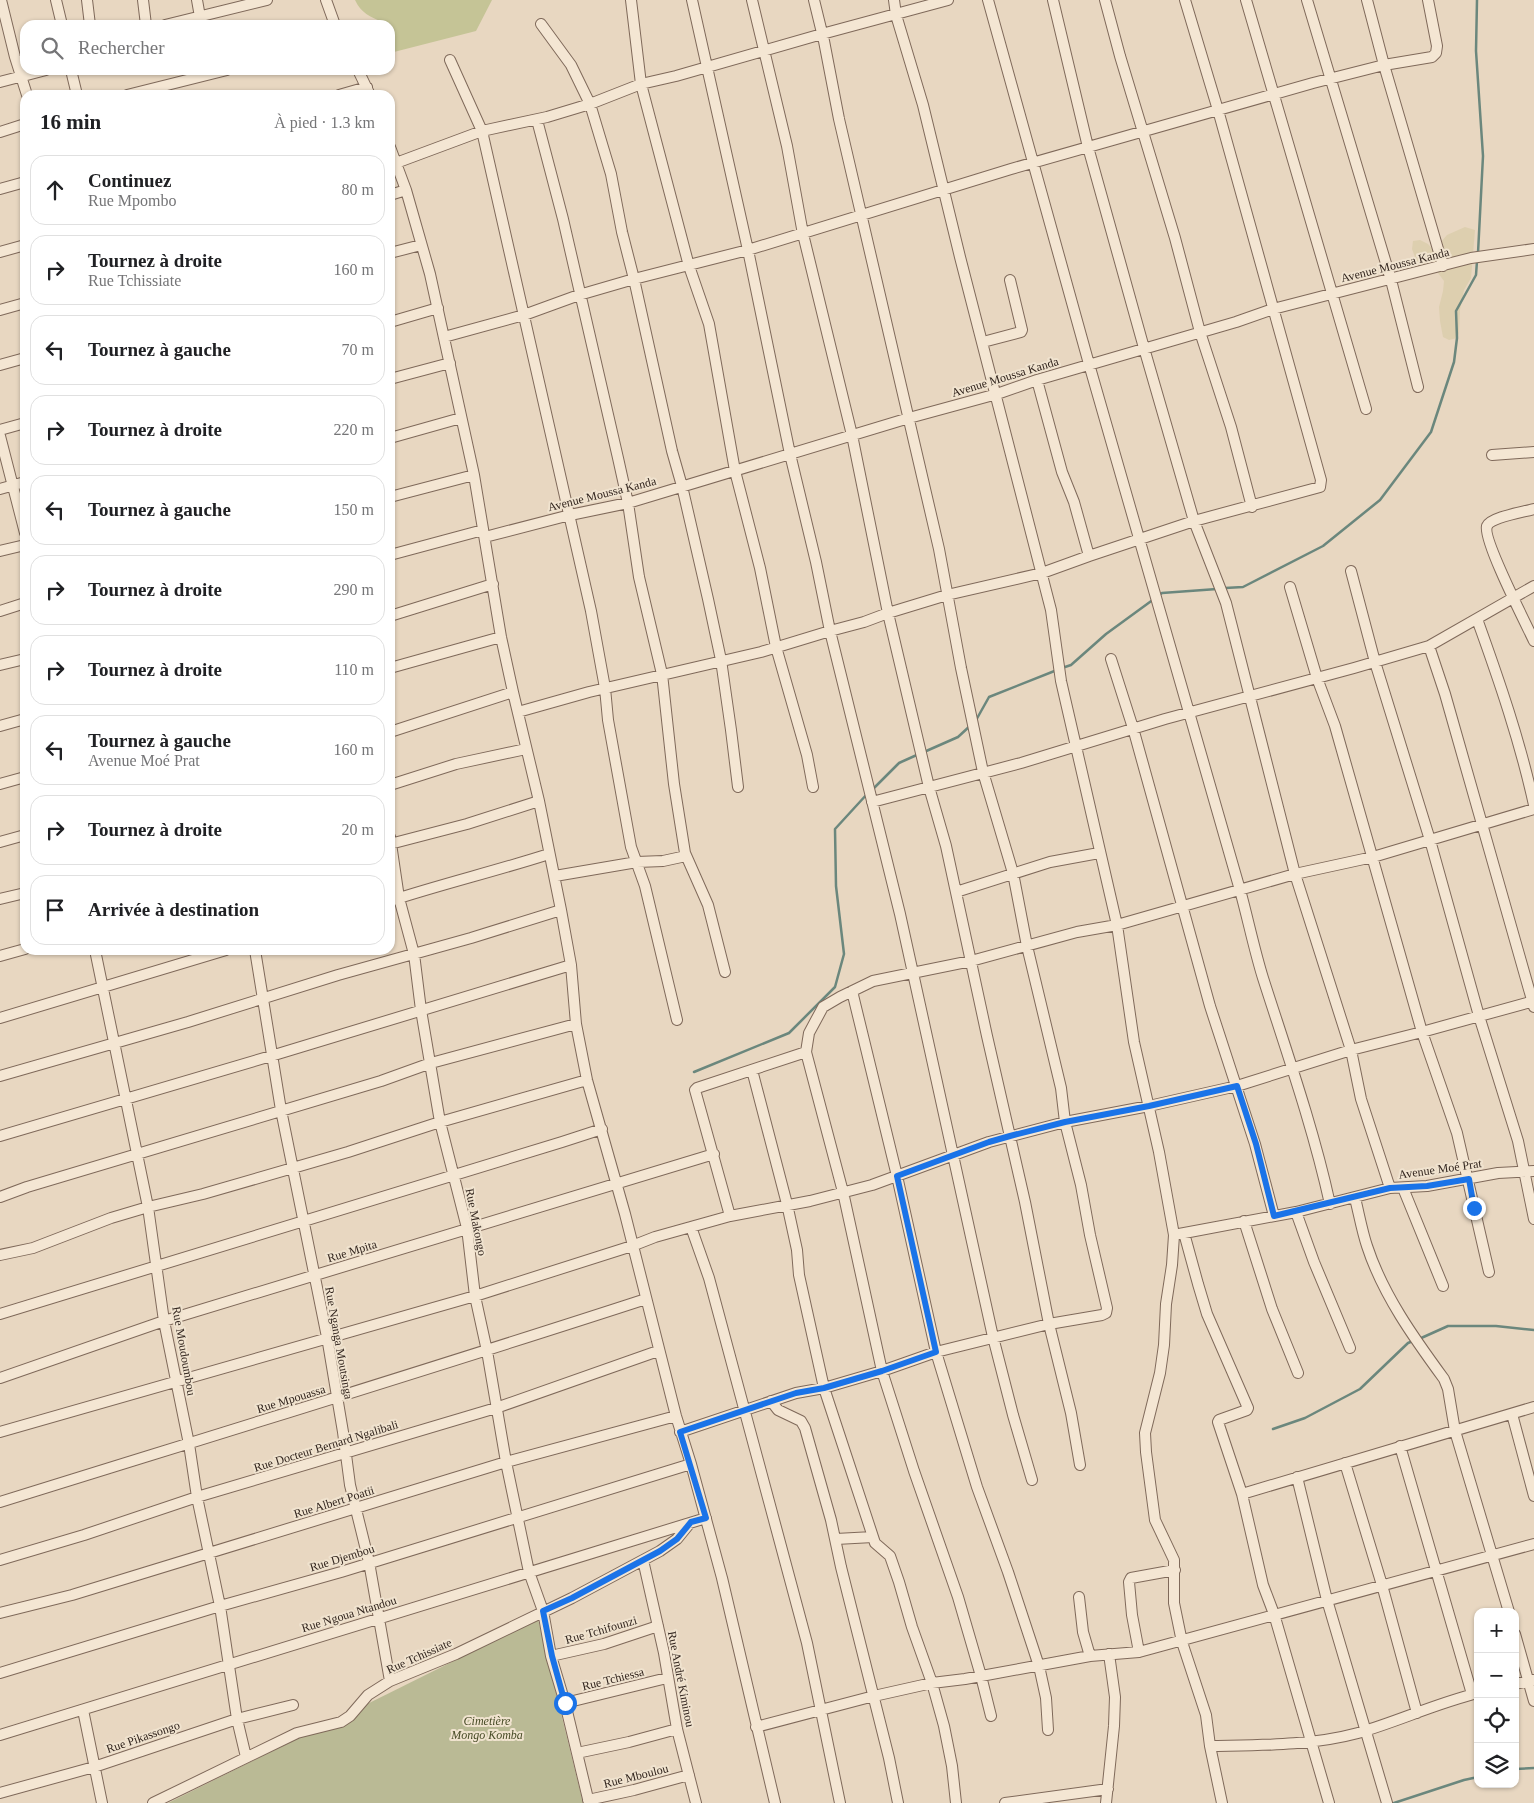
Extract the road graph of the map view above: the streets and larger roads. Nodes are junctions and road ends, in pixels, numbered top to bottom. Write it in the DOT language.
graph roads {
  1 [pos="1,0"];
  2 [pos="56,0"];
  3 [pos="87,0"];
  4 [pos="144,0"];
  5 [pos="197,0"];
  6 [pos="326,0"];
  7 [pos="631,0"];
  8 [pos="692,0"];
  9 [pos="752,0"];
  10 [pos="814,0"];
  11 [pos="894,0"];
  12 [pos="948,0"];
  13 [pos="988,0"];
  14 [pos="1053,0"];
  15 [pos="1105,0"];
  16 [pos="1185,0"];
  17 [pos="1246,0"];
  18 [pos="1307,0"];
  19 [pos="1367,0"];
  20 [pos="1428,0"];
  21 [pos="261,1"];
  22 [pos="896,15"];
  23 [pos="200,17"];
  24 [pos="61,20"];
  25 [pos="89,20"];
  26 [pos="146,20"];
  27 [pos="187,20"];
  28 [pos="333,20"];
  29 [pos="541,24"];
  30 [pos="822,34"];
  31 [pos="764,51"];
  32 [pos="450,60"];
  33 [pos="1384,65"];
  34 [pos="707,68"];
  35 [pos="20,73"];
  36 [pos="28,75"];
  37 [pos="72,75"];
  38 [pos="207,75"];
  39 [pos="360,75"];
  40 [pos="21,77"];
  41 [pos="1330,78"];
  42 [pos="0,82"];
  43 [pos="641,84"];
  44 [pos="25,90"];
  45 [pos="75,90"];
  46 [pos="147,90"];
  47 [pos="368,90"];
  48 [pos="1273,94"];
  49 [pos="590,104"];
  50 [pos="1218,110"];
  51 [pos="537,120"];
  52 [pos="20,126"];
  53 [pos="482,131"];
  54 [pos="1143,131"];
  55 [pos="0,132"];
  56 [pos="1088,147"];
  57 [pos="1034,162"];
  58 [pos="396,163"];
  59 [pos="20,183"];
  60 [pos="0,189"];
  61 [pos="406,190"];
  62 [pos="944,190"];
  63 [pos="395,193"];
  64 [pos="862,215"];
  65 [pos="803,234"];
  66 [pos="421,245"];
  67 [pos="20,246"];
  68 [pos="748,250"];
  69 [pos="1534,250"];
  70 [pos="0,252"];
  71 [pos="395,252"];
  72 [pos="689,266"];
  73 [pos="1443,266"];
  74 [pos="634,279"];
  75 [pos="1010,280"];
  76 [pos="1391,280"];
  77 [pos="1332,294"];
  78 [pos="579,295"];
  79 [pos="20,304"];
  80 [pos="438,308"];
  81 [pos="1273,309"];
  82 [pos="0,310"];
  83 [pos="524,314"];
  84 [pos="395,321"];
  85 [pos="1200,332"];
  86 [pos="444,337"];
  87 [pos="983,342"];
  88 [pos="1144,348"];
  89 [pos="20,359"];
  90 [pos="450,363"];
  91 [pos="1089,364"];
  92 [pos="0,365"];
  93 [pos="395,379"];
  94 [pos="1037,380"];
  95 [pos="1418,387"];
  96 [pos="997,394"];
  97 [pos="1366,409"];
  98 [pos="461,418"];
  99 [pos="908,418"];
  100 [pos="20,424"];
  101 [pos="0,430"];
  102 [pos="852,435"];
  103 [pos="0,436"];
  104 [pos="395,437"];
  105 [pos="1534,452"];
  106 [pos="790,454"];
  107 [pos="1492,455"];
  108 [pos="735,471"];
  109 [pos="474,475"];
  110 [pos="20,483"];
  111 [pos="12,485"];
  112 [pos="682,486"];
  113 [pos="0,489"];
  114 [pos="395,496"];
  115 [pos="628,503"];
  116 [pos="1252,507"];
  117 [pos="1534,509"];
  118 [pos="20,515"];
  119 [pos="570,515"];
  120 [pos="1194,521"];
  121 [pos="484,534"];
  122 [pos="1140,538"];
  123 [pos="20,546"];
  124 [pos="0,551"];
  125 [pos="395,553"];
  126 [pos="1088,556"];
  127 [pos="1351,571"];
  128 [pos="1042,573"];
  129 [pos="493,584"];
  130 [pos="1534,586"];
  131 [pos="1290,587"];
  132 [pos="947,595"];
  133 [pos="1514,598"];
  134 [pos="20,605"];
  135 [pos="0,611"];
  136 [pos="888,613"];
  137 [pos="395,614"];
  138 [pos="1477,619"];
  139 [pos="830,631"];
  140 [pos="501,637"];
  141 [pos="1534,641"];
  142 [pos="1429,646"];
  143 [pos="776,647"];
  144 [pos="1111,659"];
  145 [pos="20,660"];
  146 [pos="721,660"];
  147 [pos="1375,662"];
  148 [pos="0,665"];
  149 [pos="395,667"];
  150 [pos="662,674"];
  151 [pos="1317,678"];
  152 [pos="605,688"];
  153 [pos="512,692"];
  154 [pos="1249,696"];
  155 [pos="518,712"];
  156 [pos="1189,713"];
  157 [pos="20,720"];
  158 [pos="0,726"];
  159 [pos="1133,728"];
  160 [pos="395,730"];
  161 [pos="1077,747"];
  162 [pos="526,749"];
  163 [pos="983,772"];
  164 [pos="20,778"];
  165 [pos="395,783"];
  166 [pos="0,784"];
  167 [pos="738,787"];
  168 [pos="813,787"];
  169 [pos="929,787"];
  170 [pos="539,801"];
  171 [pos="872,802"];
  172 [pos="1534,807"];
  173 [pos="1482,825"];
  174 [pos="20,836"];
  175 [pos="395,840"];
  176 [pos="1430,840"];
  177 [pos="0,842"];
  178 [pos="1100,853"];
  179 [pos="549,854"];
  180 [pos="686,856"];
  181 [pos="1373,857"];
  182 [pos="637,862"];
  183 [pos="1013,873"];
  184 [pos="1295,874"];
  185 [pos="554,876"];
  186 [pos="1240,890"];
  187 [pos="956,892"];
  188 [pos="20,894"];
  189 [pos="0,900"];
  190 [pos="395,900"];
  191 [pos="1182,907"];
  192 [pos="561,910"];
  193 [pos="1117,925"];
  194 [pos="1027,946"];
  195 [pos="20,950"];
  196 [pos="414,954"];
  197 [pos="96,955"];
  198 [pos="210,955"];
  199 [pos="256,955"];
  200 [pos="0,956"];
  201 [pos="971,961"];
  202 [pos="571,965"];
  203 [pos="726,972"];
  204 [pos="912,972"];
  205 [pos="102,988"];
  206 [pos="852,991"];
  207 [pos="262,999"];
  208 [pos="1534,1003"];
  209 [pos="421,1010"];
  210 [pos="1479,1016"];
  211 [pos="0,1018"];
  212 [pos="677,1020"];
  213 [pos="576,1024"];
  214 [pos="1422,1032"];
  215 [pos="115,1043"];
  216 [pos="1351,1050"];
  217 [pos="806,1052"];
  218 [pos="271,1056"];
  219 [pos="431,1063"];
  220 [pos="1293,1068"];
  221 [pos="752,1070"];
  222 [pos="0,1076"];
  223 [pos="586,1080"];
  224 [pos="1237,1086"];
  225 [pos="125,1099"];
  226 [pos="1149,1106"];
  227 [pos="281,1110"];
  228 [pos="440,1122"];
  229 [pos="1065,1122"];
  230 [pos="602,1129"];
  231 [pos="0,1136"];
  232 [pos="1010,1136"];
  233 [pos="137,1154"];
  234 [pos="714,1154"];
  235 [pos="954,1156"];
  236 [pos="293,1167"];
  237 [pos="1530,1171"];
  238 [pos="454,1175"];
  239 [pos="897,1176"];
  240 [pos="1469,1179"];
  241 [pos="616,1183"];
  242 [pos="1390,1188"];
  243 [pos="1403,1188"];
  244 [pos="842,1192"];
  245 [pos="0,1197"];
  246 [pos="1355,1198"];
  247 [pos="787,1204"];
  248 [pos="1330,1204"];
  249 [pos="148,1207"];
  250 [pos="1296,1212"];
  251 [pos="730,1216"];
  252 [pos="1274,1216"];
  253 [pos="1534,1219"];
  254 [pos="1244,1221"];
  255 [pos="302,1222"];
  256 [pos="691,1227"];
  257 [pos="467,1228"];
  258 [pos="1179,1234"];
  259 [pos="632,1246"];
  260 [pos="0,1255"];
  261 [pos="157,1267"];
  262 [pos="1489,1272"];
  263 [pos="314,1276"];
  264 [pos="1443,1286"];
  265 [pos="475,1296"];
  266 [pos="646,1300"];
  267 [pos="0,1314"];
  268 [pos="164,1321"];
  269 [pos="1049,1324"];
  270 [pos="327,1337"];
  271 [pos="993,1337"];
  272 [pos="1350,1348"];
  273 [pos="487,1350"];
  274 [pos="658,1351"];
  275 [pos="936,1352"];
  276 [pos="882,1371"];
  277 [pos="1298,1373"];
  278 [pos="0,1378"];
  279 [pos="176,1383"];
  280 [pos="824,1388"];
  281 [pos="336,1398"];
  282 [pos="771,1401"];
  283 [pos="1534,1407"];
  284 [pos="496,1408"];
  285 [pos="744,1410"];
  286 [pos="1512,1414"];
  287 [pos="676,1416"];
  288 [pos="1455,1430"];
  289 [pos="0,1432"];
  290 [pos="680,1432"];
  291 [pos="189,1444"];
  292 [pos="1400,1446"];
  293 [pos="346,1454"];
  294 [pos="506,1462"];
  295 [pos="1345,1463"];
  296 [pos="691,1464"];
  297 [pos="1080,1465"];
  298 [pos="1297,1476"];
  299 [pos="1032,1480"];
  300 [pos="1242,1494"];
  301 [pos="1534,1496"];
  302 [pos="197,1497"];
  303 [pos="0,1502"];
  304 [pos="356,1509"];
  305 [pos="518,1518"];
  306 [pos="706,1518"];
  307 [pos="691,1522"];
  308 [pos="873,1537"];
  309 [pos="836,1539"];
  310 [pos="1534,1544"];
  311 [pos="209,1554"];
  312 [pos="1492,1556"];
  313 [pos="0,1560"];
  314 [pos="642,1560"];
  315 [pos="369,1562"];
  316 [pos="1175,1570"];
  317 [pos="529,1572"];
  318 [pos="1436,1572"];
  319 [pos="1382,1585"];
  320 [pos="1079,1597"];
  321 [pos="1327,1600"];
  322 [pos="220,1606"];
  323 [pos="1508,1608"];
  324 [pos="543,1611"];
  325 [pos="0,1613"];
  326 [pos="1274,1614"];
  327 [pos="379,1618"];
  328 [pos="658,1626"];
  329 [pos="1182,1642"];
  330 [pos="1519,1646"];
  331 [pos="1139,1652"];
  332 [pos="1109,1654"];
  333 [pos="552,1656"];
  334 [pos="1090,1656"];
  335 [pos="230,1664"];
  336 [pos="1038,1666"];
  337 [pos="0,1673"];
  338 [pos="981,1676"];
  339 [pos="667,1678"];
  340 [pos="1531,1680"];
  341 [pos="390,1681"];
  342 [pos="932,1683"];
  343 [pos="1474,1691"];
  344 [pos="1474,1694"];
  345 [pos="874,1696"];
  346 [pos="1534,1701"];
  347 [pos="565,1703"];
  348 [pos="293,1705"];
  349 [pos="83,1710"];
  350 [pos="822,1710"];
  351 [pos="1417,1713"];
  352 [pos="991,1716"];
  353 [pos="237,1719"];
  354 [pos="756,1727"];
  355 [pos="677,1729"];
  356 [pos="1048,1730"];
  357 [pos="1365,1730"];
  358 [pos="0,1735"];
  359 [pos="1312,1741"];
  360 [pos="1210,1746"];
  361 [pos="577,1753"];
  362 [pos="246,1758"];
  363 [pos="94,1767"];
  364 [pos="689,1775"];
  365 [pos="1108,1788"];
  366 [pos="0,1793"];
  367 [pos="589,1801"];
  368 [pos="102,1803"];
  369 [pos="153,1803"];
  370 [pos="696,1803"];
  371 [pos="775,1803"];
  372 [pos="840,1803"];
  373 [pos="898,1803"];
  374 [pos="956,1803"];
  375 [pos="1005,1803"];
  376 [pos="1106,1803"];
  377 [pos="1222,1803"];
  378 [pos="1329,1803"];
  379 [pos="1387,1803"];
  1 -- 35 [label="street"];
  2 -- 24 [label="street"];
  3 -- 25 [label="street"];
  4 -- 26 [label="street"];
  5 -- 23 [label="street"];
  6 -- 28 [label="street"];
  7 -- 43 [label="street"];
  8 -- 34 [label="street"];
  9 -- 31 [label="street"];
  10 -- 30 [label="street"];
  11 -- 22 [label="street"];
  12 -- 22 [label="street"];
  13 -- 57 [label="street"];
  14 -- 56 [label="street"];
  15 -- 54 [label="street"];
  16 -- 50 [label="street"];
  17 -- 48 [label="street"];
  18 -- 41 [label="street"];
  19 -- 33 [label="street"];
  20 -- 33 [label="street"];
  21 -- 23 [label="street"];
  22 -- 30 [label="street"];
  22 -- 62 [label="street"];
  23 -- 27 [label="street"];
  29 -- 49 [label="street"];
  30 -- 31 [label="street"];
  30 -- 64 [label="street"];
  31 -- 34 [label="street"];
  31 -- 65 [label="street"];
  32 -- 53 [label="street"];
  33 -- 41 [label="street"];
  33 -- 73 [label="street"];
  34 -- 43 [label="street"];
  34 -- 68 [label="street"];
  36 -- 40 [label="street"];
  37 -- 45 [label="street"];
  38 -- 46 [label="street"];
  39 -- 47 [label="street"];
  40 -- 42 [label="street"];
  40 -- 44 [label="street"];
  41 -- 48 [label="street"];
  41 -- 76 [label="street"];
  43 -- 49 [label="street"];
  43 -- 72 [label="street"];
  48 -- 50 [label="street"];
  48 -- 77 [label="street"];
  49 -- 51 [label="street"];
  49 -- 74 [label="street"];
  50 -- 54 [label="street"];
  50 -- 81 [label="street"];
  51 -- 53 [label="street"];
  51 -- 78 [label="street"];
  52 -- 55 [label="street"];
  53 -- 58 [label="street"];
  53 -- 83 [label="street"];
  54 -- 56 [label="street"];
  54 -- 85 [label="street"];
  56 -- 57 [label="street"];
  56 -- 88 [label="street"];
  57 -- 62 [label="street"];
  57 -- 91 [label="street"];
  58 -- 61 [label="street"];
  59 -- 60 [label="street"];
  61 -- 63 [label="street"];
  61 -- 66 [label="street"];
  62 -- 64 [label="street"];
  62 -- 87 [label="street"];
  64 -- 65 [label="street"];
  64 -- 99 [label="street"];
  65 -- 68 [label="street"];
  65 -- 102 [label="street"];
  66 -- 71 [label="street"];
  66 -- 80 [label="street"];
  67 -- 70 [label="street"];
  68 -- 72 [label="street"];
  68 -- 106 [label="street"];
  69 -- 73 [label="street, Avenue Moussa Kanda"];
  72 -- 74 [label="street"];
  72 -- 108 [label="street"];
  73 -- 76 [label="street, Avenue Moussa Kanda"];
  74 -- 78 [label="street"];
  74 -- 112 [label="street"];
  75 -- 87 [label="street"];
  76 -- 77 [label="street, Avenue Moussa Kanda"];
  76 -- 95 [label="street"];
  77 -- 81 [label="street, Avenue Moussa Kanda"];
  77 -- 97 [label="street"];
  78 -- 83 [label="street"];
  78 -- 115 [label="street"];
  79 -- 82 [label="street"];
  80 -- 84 [label="street"];
  80 -- 86 [label="street"];
  81 -- 85 [label="street, Avenue Moussa Kanda"];
  81 -- 116 [label="street"];
  83 -- 86 [label="street"];
  83 -- 119 [label="street"];
  85 -- 88 [label="street, Avenue Moussa Kanda"];
  85 -- 116 [label="street"];
  86 -- 90 [label="street"];
  87 -- 96 [label="street"];
  88 -- 91 [label="street, Avenue Moussa Kanda"];
  88 -- 120 [label="street"];
  89 -- 92 [label="street"];
  90 -- 93 [label="street"];
  90 -- 98 [label="street"];
  91 -- 94 [label="street, Avenue Moussa Kanda"];
  91 -- 122 [label="street"];
  94 -- 96 [label="street, Avenue Moussa Kanda"];
  94 -- 126 [label="street"];
  96 -- 99 [label="street, Avenue Moussa Kanda"];
  96 -- 128 [label="street"];
  98 -- 104 [label="street"];
  98 -- 109 [label="street"];
  99 -- 102 [label="street, Avenue Moussa Kanda"];
  99 -- 132 [label="street"];
  100 -- 101 [label="street"];
  102 -- 106 [label="street, Avenue Moussa Kanda"];
  102 -- 136 [label="street"];
  103 -- 111 [label="street"];
  105 -- 107 [label="street"];
  106 -- 108 [label="street, Avenue Moussa Kanda"];
  106 -- 139 [label="street"];
  108 -- 112 [label="street, Avenue Moussa Kanda"];
  108 -- 143 [label="street"];
  109 -- 114 [label="street"];
  109 -- 121 [label="street"];
  110 -- 111 [label="street"];
  111 -- 113 [label="street"];
  111 -- 118 [label="street"];
  112 -- 115 [label="street, Avenue Moussa Kanda"];
  112 -- 146 [label="street"];
  115 -- 119 [label="street, Avenue Moussa Kanda"];
  115 -- 150 [label="street"];
  116 -- 120 [label="street"];
  117 -- 133 [label="street"];
  119 -- 121 [label="street, Avenue Moussa Kanda"];
  119 -- 152 [label="street"];
  120 -- 122 [label="street"];
  120 -- 154 [label="street"];
  121 -- 125 [label="street, Avenue Moussa Kanda"];
  121 -- 129 [label="street"];
  122 -- 126 [label="street"];
  122 -- 156 [label="street"];
  123 -- 124 [label="street"];
  126 -- 128 [label="street"];
  127 -- 147 [label="street"];
  128 -- 132 [label="street"];
  128 -- 161 [label="street"];
  129 -- 137 [label="street"];
  129 -- 140 [label="street"];
  130 -- 133 [label="street"];
  131 -- 151 [label="street"];
  132 -- 136 [label="street"];
  132 -- 163 [label="street"];
  133 -- 138 [label="street"];
  133 -- 141 [label="street"];
  134 -- 135 [label="street"];
  136 -- 139 [label="street"];
  136 -- 169 [label="street"];
  138 -- 142 [label="street"];
  138 -- 172 [label="street"];
  139 -- 143 [label="street"];
  139 -- 171 [label="street"];
  140 -- 149 [label="street"];
  140 -- 153 [label="street"];
  142 -- 147 [label="street"];
  142 -- 173 [label="street"];
  143 -- 146 [label="street"];
  143 -- 168 [label="street"];
  144 -- 159 [label="street"];
  145 -- 148 [label="street"];
  146 -- 150 [label="street"];
  146 -- 167 [label="street"];
  147 -- 151 [label="street"];
  147 -- 176 [label="street"];
  150 -- 152 [label="street"];
  150 -- 180 [label="street"];
  151 -- 154 [label="street"];
  151 -- 181 [label="street"];
  152 -- 155 [label="street"];
  152 -- 182 [label="street"];
  153 -- 155 [label="street"];
  153 -- 160 [label="street"];
  154 -- 156 [label="street"];
  154 -- 184 [label="street"];
  155 -- 162 [label="street"];
  156 -- 159 [label="street"];
  156 -- 186 [label="street"];
  157 -- 158 [label="street"];
  159 -- 161 [label="street"];
  159 -- 191 [label="street"];
  161 -- 163 [label="street"];
  161 -- 178 [label="street"];
  162 -- 165 [label="street"];
  162 -- 170 [label="street"];
  163 -- 169 [label="street"];
  163 -- 183 [label="street"];
  164 -- 166 [label="street"];
  169 -- 171 [label="street"];
  169 -- 187 [label="street"];
  170 -- 175 [label="street"];
  170 -- 179 [label="street"];
  171 -- 204 [label="street"];
  172 -- 173 [label="street"];
  173 -- 176 [label="street"];
  173 -- 208 [label="street"];
  174 -- 177 [label="street"];
  176 -- 181 [label="street"];
  176 -- 210 [label="street"];
  178 -- 183 [label="street"];
  178 -- 193 [label="street"];
  179 -- 185 [label="street"];
  179 -- 190 [label="street"];
  180 -- 182 [label="street"];
  180 -- 203 [label="street"];
  181 -- 184 [label="street"];
  181 -- 214 [label="street"];
  182 -- 185 [label="street"];
  182 -- 212 [label="street"];
  183 -- 187 [label="street"];
  183 -- 194 [label="street"];
  184 -- 186 [label="street"];
  184 -- 216 [label="street"];
  185 -- 192 [label="street"];
  186 -- 191 [label="street"];
  186 -- 220 [label="street"];
  187 -- 201 [label="street"];
  188 -- 189 [label="street"];
  190 -- 196 [label="street, Rue Makongo"];
  191 -- 193 [label="street"];
  191 -- 224 [label="street"];
  192 -- 196 [label="street"];
  192 -- 202 [label="street"];
  193 -- 194 [label="street"];
  193 -- 226 [label="street"];
  194 -- 201 [label="street"];
  194 -- 229 [label="street"];
  195 -- 200 [label="street"];
  196 -- 207 [label="street"];
  196 -- 209 [label="street, Rue Makongo"];
  197 -- 205 [label="street, Rue Moudoumbou"];
  198 -- 205 [label="street"];
  199 -- 207 [label="street, Rue Nganga Moutsinga"];
  201 -- 204 [label="street"];
  201 -- 232 [label="street"];
  202 -- 209 [label="street"];
  202 -- 213 [label="street"];
  204 -- 206 [label="street"];
  204 -- 235 [label="street"];
  205 -- 211 [label="street"];
  205 -- 215 [label="street, Rue Moudoumbou"];
  206 -- 217 [label="street"];
  206 -- 239 [label="street"];
  207 -- 215 [label="street"];
  207 -- 218 [label="street, Rue Nganga Moutsinga"];
  208 -- 210 [label="street"];
  209 -- 218 [label="street"];
  209 -- 219 [label="street, Rue Makongo"];
  210 -- 214 [label="street"];
  210 -- 237 [label="street"];
  213 -- 219 [label="street"];
  213 -- 223 [label="street"];
  214 -- 216 [label="street"];
  214 -- 240 [label="street"];
  215 -- 222 [label="street"];
  215 -- 225 [label="street, Rue Moudoumbou"];
  216 -- 220 [label="street"];
  216 -- 242 [label="street"];
  217 -- 221 [label="street"];
  217 -- 244 [label="street"];
  218 -- 225 [label="street"];
  218 -- 227 [label="street, Rue Nganga Moutsinga"];
  219 -- 227 [label="street"];
  219 -- 228 [label="street, Rue Makongo"];
  220 -- 224 [label="street"];
  220 -- 248 [label="street"];
  221 -- 234 [label="street"];
  221 -- 247 [label="street"];
  223 -- 228 [label="street"];
  223 -- 230 [label="street"];
  224 -- 226 [label="street"];
  224 -- 252 [label="street"];
  225 -- 231 [label="street"];
  225 -- 233 [label="street, Rue Moudoumbou"];
  226 -- 229 [label="street"];
  226 -- 258 [label="street"];
  227 -- 233 [label="street"];
  227 -- 236 [label="street, Rue Nganga Moutsinga"];
  228 -- 236 [label="street"];
  228 -- 238 [label="street, Rue Makongo"];
  229 -- 232 [label="street"];
  229 -- 269 [label="street"];
  230 -- 238 [label="street"];
  230 -- 241 [label="street"];
  232 -- 235 [label="street"];
  232 -- 269 [label="street"];
  233 -- 245 [label="street"];
  233 -- 249 [label="street, Rue Moudoumbou"];
  234 -- 241 [label="street, Rue Mpita"];
  234 -- 251 [label="street"];
  235 -- 239 [label="street"];
  235 -- 271 [label="street"];
  236 -- 249 [label="street"];
  236 -- 255 [label="street, Rue Nganga Moutsinga"];
  237 -- 240 [label="street, Avenue Moé Prat"];
  237 -- 253 [label="street"];
  238 -- 255 [label="street"];
  238 -- 257 [label="street, Rue Makongo"];
  239 -- 244 [label="street"];
  239 -- 275 [label="street"];
  240 -- 243 [label="street, Avenue Moé Prat"];
  240 -- 262 [label="street"];
  241 -- 257 [label="street, Rue Mpita"];
  241 -- 259 [label="street"];
  242 -- 243 [label="street, Avenue Moé Prat"];
  242 -- 246 [label="street, Avenue Moé Prat"];
  243 -- 264 [label="street"];
  244 -- 247 [label="street"];
  244 -- 276 [label="street"];
  246 -- 248 [label="street, Avenue Moé Prat"];
  246 -- 288 [label="street"];
  247 -- 251 [label="street"];
  247 -- 280 [label="street"];
  248 -- 250 [label="street, Avenue Moé Prat"];
  249 -- 260 [label="street"];
  249 -- 261 [label="street, Rue Moudoumbou"];
  250 -- 252 [label="street, Avenue Moé Prat"];
  250 -- 272 [label="street"];
  251 -- 256 [label="street"];
  252 -- 254 [label="street, Avenue Moé Prat"];
  254 -- 258 [label="street, Avenue Moé Prat"];
  254 -- 277 [label="street"];
  255 -- 261 [label="street"];
  255 -- 263 [label="street, Rue Nganga Moutsinga"];
  256 -- 259 [label="street"];
  256 -- 285 [label="street"];
  257 -- 263 [label="street, Rue Mpita"];
  257 -- 265 [label="street, Rue Makongo"];
  258 -- 300 [label="street"];
  258 -- 316 [label="street"];
  259 -- 265 [label="street"];
  259 -- 266 [label="street"];
  261 -- 267 [label="street"];
  261 -- 268 [label="street, Rue Moudoumbou"];
  263 -- 268 [label="street, Rue Mpita"];
  263 -- 270 [label="street, Rue Nganga Moutsinga"];
  265 -- 270 [label="street"];
  265 -- 273 [label="street, Rue Makongo"];
  266 -- 273 [label="street, Rue Mpouassa"];
  266 -- 274 [label="street"];
  268 -- 278 [label="street, Rue Mpita"];
  268 -- 279 [label="street, Rue Moudoumbou"];
  269 -- 271 [label="street"];
  269 -- 297 [label="street"];
  270 -- 279 [label="street"];
  270 -- 281 [label="street, Rue Nganga Moutsinga"];
  271 -- 275 [label="street"];
  271 -- 299 [label="street"];
  273 -- 281 [label="street, Rue Mpouassa"];
  273 -- 284 [label="street, Rue Makongo"];
  274 -- 284 [label="street, Rue Docteur Bernard Ngalibali"];
  274 -- 287 [label="street"];
  275 -- 276 [label="street"];
  275 -- 336 [label="street"];
  276 -- 280 [label="street"];
  276 -- 338 [label="street"];
  279 -- 289 [label="street"];
  279 -- 291 [label="street, Rue Moudoumbou"];
  280 -- 282 [label="street"];
  280 -- 308 [label="street"];
  281 -- 291 [label="street, Rue Mpouassa"];
  281 -- 293 [label="street, Rue Nganga Moutsinga"];
  282 -- 285 [label="street"];
  282 -- 309 [label="street"];
  283 -- 286 [label="street"];
  284 -- 293 [label="street, Rue Docteur Bernard Ngalibali"];
  284 -- 294 [label="street, Rue Makongo"];
  285 -- 290 [label="street"];
  285 -- 350 [label="street"];
  286 -- 288 [label="street"];
  286 -- 301 [label="street"];
  287 -- 290 [label="street"];
  287 -- 294 [label="street, Rue Albert Poatii"];
  288 -- 292 [label="street"];
  288 -- 312 [label="street"];
  290 -- 296 [label="street"];
  291 -- 302 [label="street, Rue Moudoumbou"];
  291 -- 303 [label="street, Rue Mpouassa"];
  292 -- 295 [label="street"];
  292 -- 318 [label="street"];
  293 -- 302 [label="street, Rue Docteur Bernard Ngalibali"];
  293 -- 304 [label="street, Rue Nganga Moutsinga"];
  294 -- 304 [label="street, Rue Albert Poatii"];
  294 -- 305 [label="street, Rue Makongo"];
  295 -- 298 [label="street"];
  295 -- 319 [label="street"];
  296 -- 305 [label="street, Rue Djembou"];
  296 -- 306 [label="street"];
  298 -- 300 [label="street"];
  298 -- 321 [label="street"];
  300 -- 326 [label="street"];
  302 -- 311 [label="street, Rue Moudoumbou"];
  302 -- 313 [label="street, Rue Docteur Bernard Ngalibali"];
  304 -- 311 [label="street, Rue Albert Poatii"];
  304 -- 315 [label="street, Rue Nganga Moutsinga"];
  305 -- 315 [label="street, Rue Djembou"];
  305 -- 317 [label="street, Rue Makongo"];
  306 -- 307 [label="street, Rue Ngoua Ntandou"];
  306 -- 354 [label="street"];
  307 -- 314 [label="street, Rue Tchissiate"];
  307 -- 317 [label="street, Rue Ngoua Ntandou"];
  308 -- 309 [label="street"];
  308 -- 342 [label="street"];
  309 -- 345 [label="street"];
  310 -- 312 [label="street"];
  311 -- 322 [label="street, Rue Moudoumbou"];
  311 -- 325 [label="street, Rue Albert Poatii"];
  312 -- 318 [label="street"];
  312 -- 323 [label="street"];
  314 -- 324 [label="street, Rue Tchissiate"];
  314 -- 328 [label="street, Rue André Kiminou"];
  315 -- 322 [label="street, Rue Djembou"];
  315 -- 327 [label="street, Rue Nganga Moutsinga"];
  316 -- 329 [label="street"];
  316 -- 331 [label="street"];
  317 -- 324 [label="street, Rue Makongo"];
  317 -- 327 [label="street, Rue Ngoua Ntandou"];
  318 -- 319 [label="street"];
  318 -- 343 [label="street"];
  319 -- 321 [label="street"];
  319 -- 351 [label="street"];
  320 -- 334 [label="street"];
  321 -- 326 [label="street"];
  321 -- 357 [label="street"];
  322 -- 335 [label="street, Rue Moudoumbou"];
  322 -- 337 [label="street, Rue Djembou"];
  324 -- 333 [label="street, Rue Makongo"];
  324 -- 341 [label="street, Rue Tchissiate"];
  326 -- 329 [label="street"];
  326 -- 359 [label="street"];
  327 -- 335 [label="street, Rue Ngoua Ntandou"];
  327 -- 341 [label="street, Rue Nganga Moutsinga"];
  328 -- 333 [label="street, Rue Tchifounzi"];
  328 -- 339 [label="street, Rue André Kiminou"];
  329 -- 331 [label="street"];
  329 -- 360 [label="street"];
  330 -- 340 [label="street"];
  331 -- 332 [label="street"];
  332 -- 334 [label="street"];
  332 -- 365 [label="street"];
  333 -- 347 [label="street, Rue Makongo"];
  334 -- 336 [label="street"];
  335 -- 349 [label="street, Rue Ngoua Ntandou"];
  335 -- 353 [label="street, Rue Moudoumbou"];
  336 -- 338 [label="street"];
  336 -- 356 [label="street"];
  338 -- 342 [label="street"];
  338 -- 352 [label="street"];
  339 -- 347 [label="street, Rue Tchiessa"];
  339 -- 355 [label="street, Rue André Kiminou"];
  340 -- 346 [label="street"];
  341 -- 362 [label="street, Rue Tchissiate"];
  342 -- 345 [label="street"];
  342 -- 374 [label="street"];
  344 -- 351 [label="street"];
  345 -- 350 [label="street"];
  345 -- 373 [label="street"];
  347 -- 361 [label="street, Rue Makongo"];
  348 -- 353 [label="street, Rue Pikassongo"];
  349 -- 358 [label="street, Rue Ngoua Ntandou"];
  349 -- 363 [label="street"];
  350 -- 354 [label="street"];
  350 -- 372 [label="street"];
  351 -- 357 [label="street"];
  353 -- 362 [label="street, Rue Moudoumbou"];
  353 -- 363 [label="street, Rue Pikassongo"];
  354 -- 371 [label="street"];
  355 -- 361 [label="street"];
  355 -- 364 [label="street, Rue André Kiminou"];
  357 -- 359 [label="street"];
  357 -- 379 [label="street"];
  359 -- 360 [label="street"];
  359 -- 378 [label="street"];
  360 -- 377 [label="street"];
  361 -- 367 [label="street, Rue Makongo"];
  362 -- 369 [label="street, Rue Tchissiate"];
  363 -- 366 [label="street, Rue Pikassongo"];
  363 -- 368 [label="street"];
  364 -- 367 [label="street, Rue Mboulou"];
  364 -- 370 [label="street, Rue André Kiminou"];
  365 -- 375 [label="street"];
  365 -- 376 [label="street"];
}
